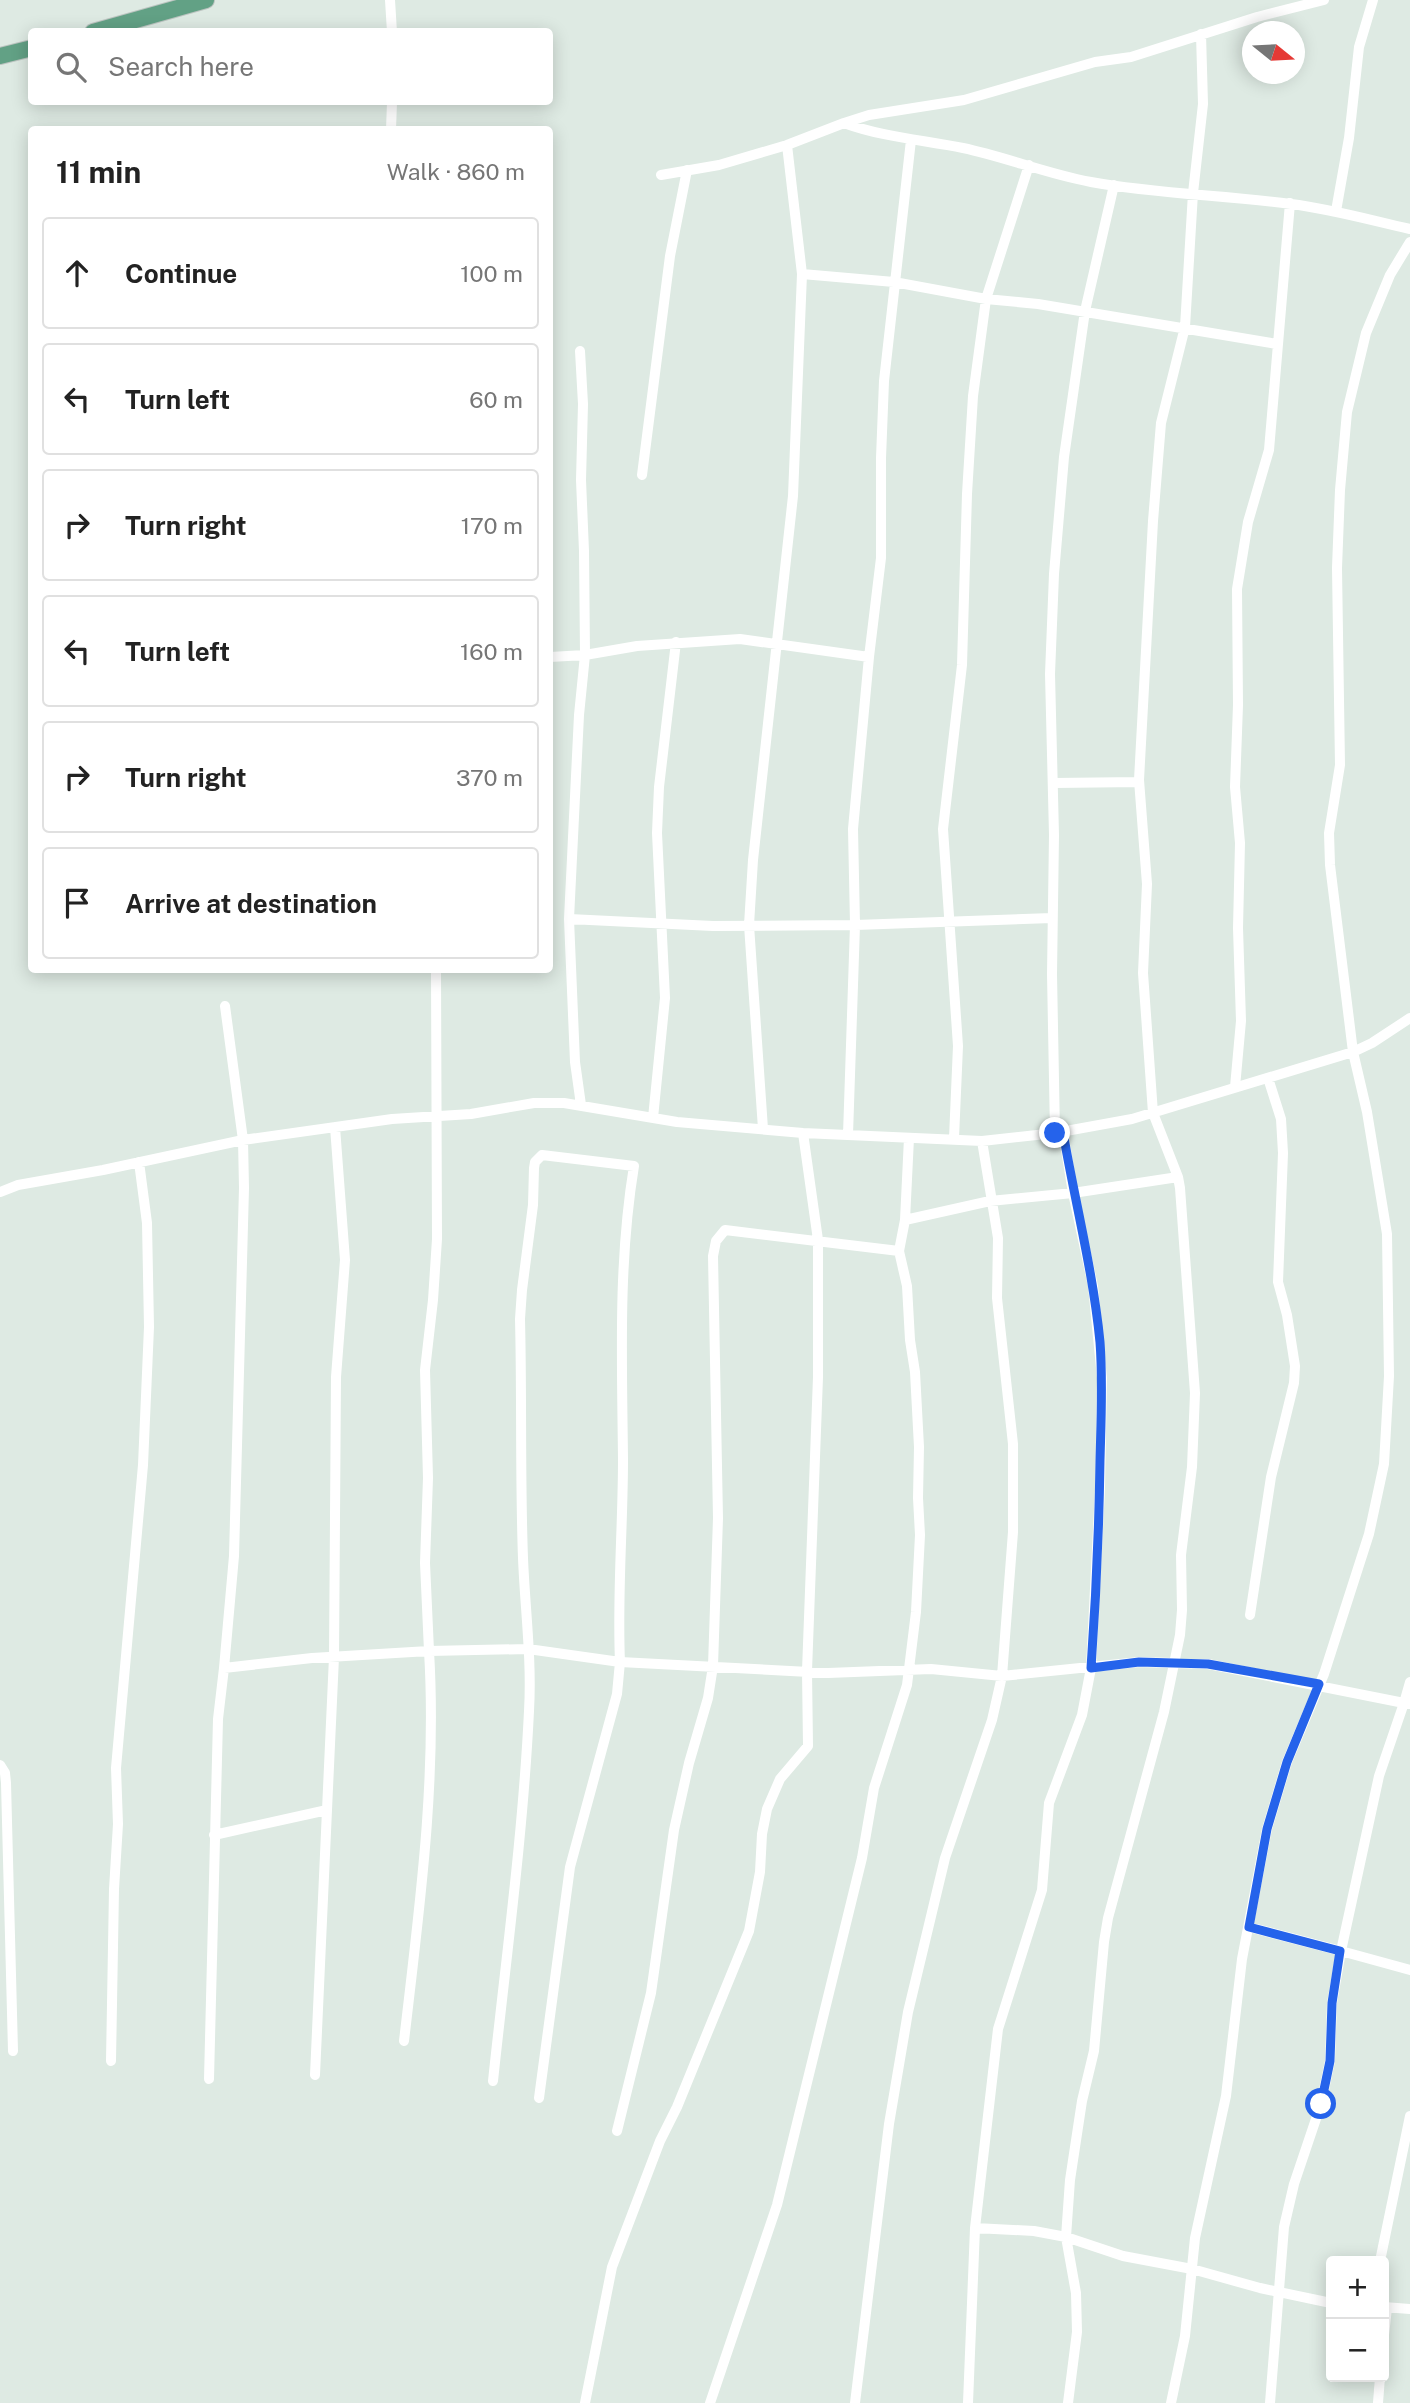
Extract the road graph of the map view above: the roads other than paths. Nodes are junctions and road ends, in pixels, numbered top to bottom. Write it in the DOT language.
graph roads {
  1 [pos="206,0"];
  2 [pos="390,0"];
  3 [pos="1324,0"];
  4 [pos="1373,0"];
  5 [pos="107,28"];
  6 [pos="391,28"];
  7 [pos="1201,34"];
  8 [pos="28,49"];
  9 [pos="0,56"];
  10 [pos="392,105"];
  11 [pos="844,123"];
  12 [pos="391,126"];
  13 [pos="911,140"];
  14 [pos="787,145"];
  15 [pos="1029,165"];
  16 [pos="687,170"];
  17 [pos="661,175"];
  18 [pos="1114,185"];
  19 [pos="1193,193"];
  20 [pos="1290,203"];
  21 [pos="1336,211"];
  22 [pos="1410,229"];
  23 [pos="1410,242"];
  24 [pos="802,274"];
  25 [pos="894,282"];
  26 [pos="986,299"];
  27 [pos="1086,311"];
  28 [pos="1185,327"];
  29 [pos="1277,344"];
  30 [pos="580,351"];
  31 [pos="642,475"];
  32 [pos="676,642"];
  33 [pos="777,644"];
  34 [pos="585,655"];
  35 [pos="553,657"];
  36 [pos="869,657"];
  37 [pos="1139,782"];
  38 [pos="1054,783"];
  39 [pos="1052,918"];
  40 [pos="569,919"];
  41 [pos="951,921"];
  42 [pos="660,925"];
  43 [pos="749,925"];
  44 [pos="855,925"];
  45 [pos="436,973"];
  46 [pos="225,1006"];
  47 [pos="1410,1018"];
  48 [pos="1353,1052"];
  49 [pos="1268,1078"];
  50 [pos="1236,1087"];
  51 [pos="581,1105"];
  52 [pos="1153,1113"];
  53 [pos="436,1116"];
  54 [pos="653,1118"];
  55 [pos="335,1127"];
  56 [pos="763,1129"];
  57 [pos="803,1133"];
  58 [pos="1059,1133"];
  59 [pos="848,1135"];
  60 [pos="909,1138"];
  61 [pos="954,1138"];
  62 [pos="243,1140"];
  63 [pos="982,1141"];
  64 [pos="139,1162"];
  65 [pos="1178,1177"];
  66 [pos="0,1192"];
  67 [pos="1073,1193"];
  68 [pos="990,1201"];
  69 [pos="905,1220"];
  70 [pos="818,1240"];
  71 [pos="898,1251"];
  72 [pos="1250,1615"];
  73 [pos="528,1649"];
  74 [pos="429,1651"];
  75 [pos="334,1657"];
  76 [pos="620,1662"];
  77 [pos="1176,1663"];
  78 [pos="713,1666"];
  79 [pos="224,1668"];
  80 [pos="1091,1668"];
  81 [pos="908,1669"];
  82 [pos="807,1671"];
  83 [pos="1002,1676"];
  84 [pos="1410,1682"];
  85 [pos="1319,1684"];
  86 [pos="1407,1703"];
  87 [pos="0,1765"];
  88 [pos="327,1810"];
  89 [pos="214,1835"];
  90 [pos="1249,1927"];
  91 [pos="1340,1951"];
  92 [pos="1410,1970"];
  93 [pos="404,2041"];
  94 [pos="13,2051"];
  95 [pos="111,2062"];
  96 [pos="315,2075"];
  97 [pos="209,2079"];
  98 [pos="493,2081"];
  99 [pos="540,2098"];
  100 [pos="1410,2116"];
  101 [pos="617,2131"];
  102 [pos="975,2228"];
  103 [pos="1066,2237"];
  104 [pos="1381,2256"];
  105 [pos="1192,2270"];
  106 [pos="1279,2293"];
  107 [pos="1326,2302"];
  108 [pos="1389,2307"];
  109 [pos="1410,2309"];
  110 [pos="1380,2382"];
  111 [pos="585,2403"];
  112 [pos="710,2403"];
  113 [pos="855,2403"];
  114 [pos="968,2403"];
  115 [pos="1068,2403"];
  116 [pos="1171,2403"];
  117 [pos="1270,2403"];
  118 [pos="1378,2403"];
  1 -- 5 [label="main road"];
  2 -- 6 [label="street"];
  3 -- 7 [label="street"];
  4 -- 21 [label="street"];
  7 -- 11 [label="street"];
  7 -- 19 [label="street"];
  8 -- 9 [label="main road"];
  10 -- 12 [label="street"];
  11 -- 13 [label="street"];
  11 -- 14 [label="street"];
  13 -- 15 [label="street"];
  13 -- 25 [label="street"];
  14 -- 16 [label="street"];
  14 -- 24 [label="street"];
  15 -- 18 [label="street"];
  15 -- 26 [label="street"];
  16 -- 17 [label="street"];
  16 -- 31 [label="street"];
  18 -- 19 [label="street"];
  18 -- 27 [label="street"];
  19 -- 20 [label="street"];
  19 -- 28 [label="street"];
  20 -- 21 [label="street"];
  20 -- 29 [label="street"];
  21 -- 22 [label="street"];
  23 -- 48 [label="street"];
  24 -- 25 [label="street"];
  24 -- 33 [label="street"];
  25 -- 26 [label="street"];
  25 -- 36 [label="street"];
  26 -- 27 [label="street"];
  26 -- 41 [label="street"];
  27 -- 28 [label="street"];
  27 -- 38 [label="street"];
  28 -- 29 [label="street"];
  28 -- 37 [label="street"];
  29 -- 50 [label="street"];
  30 -- 34 [label="street"];
  32 -- 33 [label="street"];
  32 -- 34 [label="street"];
  32 -- 42 [label="street"];
  33 -- 36 [label="street"];
  33 -- 43 [label="street"];
  34 -- 35 [label="street"];
  34 -- 40 [label="street"];
  36 -- 44 [label="street"];
  37 -- 38 [label="street"];
  37 -- 52 [label="street"];
  38 -- 39 [label="street"];
  39 -- 41 [label="street"];
  39 -- 58 [label="street"];
  40 -- 42 [label="street"];
  40 -- 51 [label="street"];
  41 -- 44 [label="street"];
  41 -- 61 [label="street"];
  42 -- 43 [label="street"];
  42 -- 54 [label="street"];
  43 -- 44 [label="street"];
  43 -- 56 [label="street"];
  44 -- 59 [label="street"];
  45 -- 53 [label="street"];
  46 -- 62 [label="street"];
  47 -- 48 [label="street"];
  48 -- 49 [label="street"];
  48 -- 85 [label="street"];
  49 -- 50 [label="street"];
  49 -- 72 [label="street"];
  50 -- 52 [label="street"];
  51 -- 53 [label="street"];
  51 -- 54 [label="street"];
  52 -- 58 [label="street"];
  52 -- 65 [label="street"];
  53 -- 55 [label="street"];
  53 -- 74 [label="street"];
  54 -- 56 [label="street"];
  55 -- 62 [label="street"];
  55 -- 75 [label="street"];
  56 -- 57 [label="street"];
  57 -- 59 [label="street"];
  57 -- 70 [label="street"];
  58 -- 63 [label="street"];
  58 -- 67 [label="street"];
  59 -- 60 [label="street"];
  60 -- 61 [label="street"];
  60 -- 69 [label="street"];
  61 -- 63 [label="street"];
  62 -- 64 [label="street"];
  62 -- 79 [label="street"];
  63 -- 68 [label="street"];
  64 -- 66 [label="street"];
  64 -- 95 [label="street"];
  65 -- 67 [label="street"];
  65 -- 77 [label="street"];
  67 -- 68 [label="street"];
  67 -- 80 [label="street"];
  68 -- 69 [label="street"];
  68 -- 83 [label="street"];
  69 -- 71 [label="street"];
  70 -- 71 [label="street"];
  70 -- 78 [label="street"];
  70 -- 82 [label="street"];
  71 -- 81 [label="street"];
  73 -- 74 [label="street"];
  73 -- 76 [label="street"];
  73 -- 76 [label="street"];
  73 -- 98 [label="street"];
  74 -- 75 [label="street"];
  74 -- 93 [label="street"];
  75 -- 79 [label="street"];
  75 -- 88 [label="street"];
  76 -- 78 [label="street"];
  76 -- 99 [label="street"];
  77 -- 80 [label="street"];
  77 -- 85 [label="street"];
  77 -- 103 [label="street"];
  78 -- 82 [label="street"];
  78 -- 101 [label="street"];
  79 -- 89 [label="street"];
  80 -- 83 [label="street"];
  80 -- 102 [label="street"];
  81 -- 82 [label="street"];
  81 -- 83 [label="street"];
  81 -- 112 [label="street"];
  82 -- 111 [label="street"];
  83 -- 113 [label="street"];
  84 -- 86 [label="street"];
  85 -- 86 [label="street"];
  85 -- 90 [label="street"];
  86 -- 91 [label="street"];
  87 -- 94 [label="street"];
  88 -- 89 [label="street"];
  88 -- 96 [label="street"];
  89 -- 97 [label="street"];
  90 -- 91 [label="street"];
  90 -- 105 [label="street"];
  91 -- 92 [label="street"];
  91 -- 106 [label="street"];
  100 -- 104 [label="street"];
  102 -- 103 [label="street"];
  102 -- 114 [label="street"];
  103 -- 105 [label="street"];
  103 -- 115 [label="street"];
  105 -- 106 [label="street"];
  105 -- 116 [label="street"];
  106 -- 107 [label="street"];
  106 -- 117 [label="street"];
  108 -- 109 [label="street"];
  110 -- 118 [label="street"];
}
